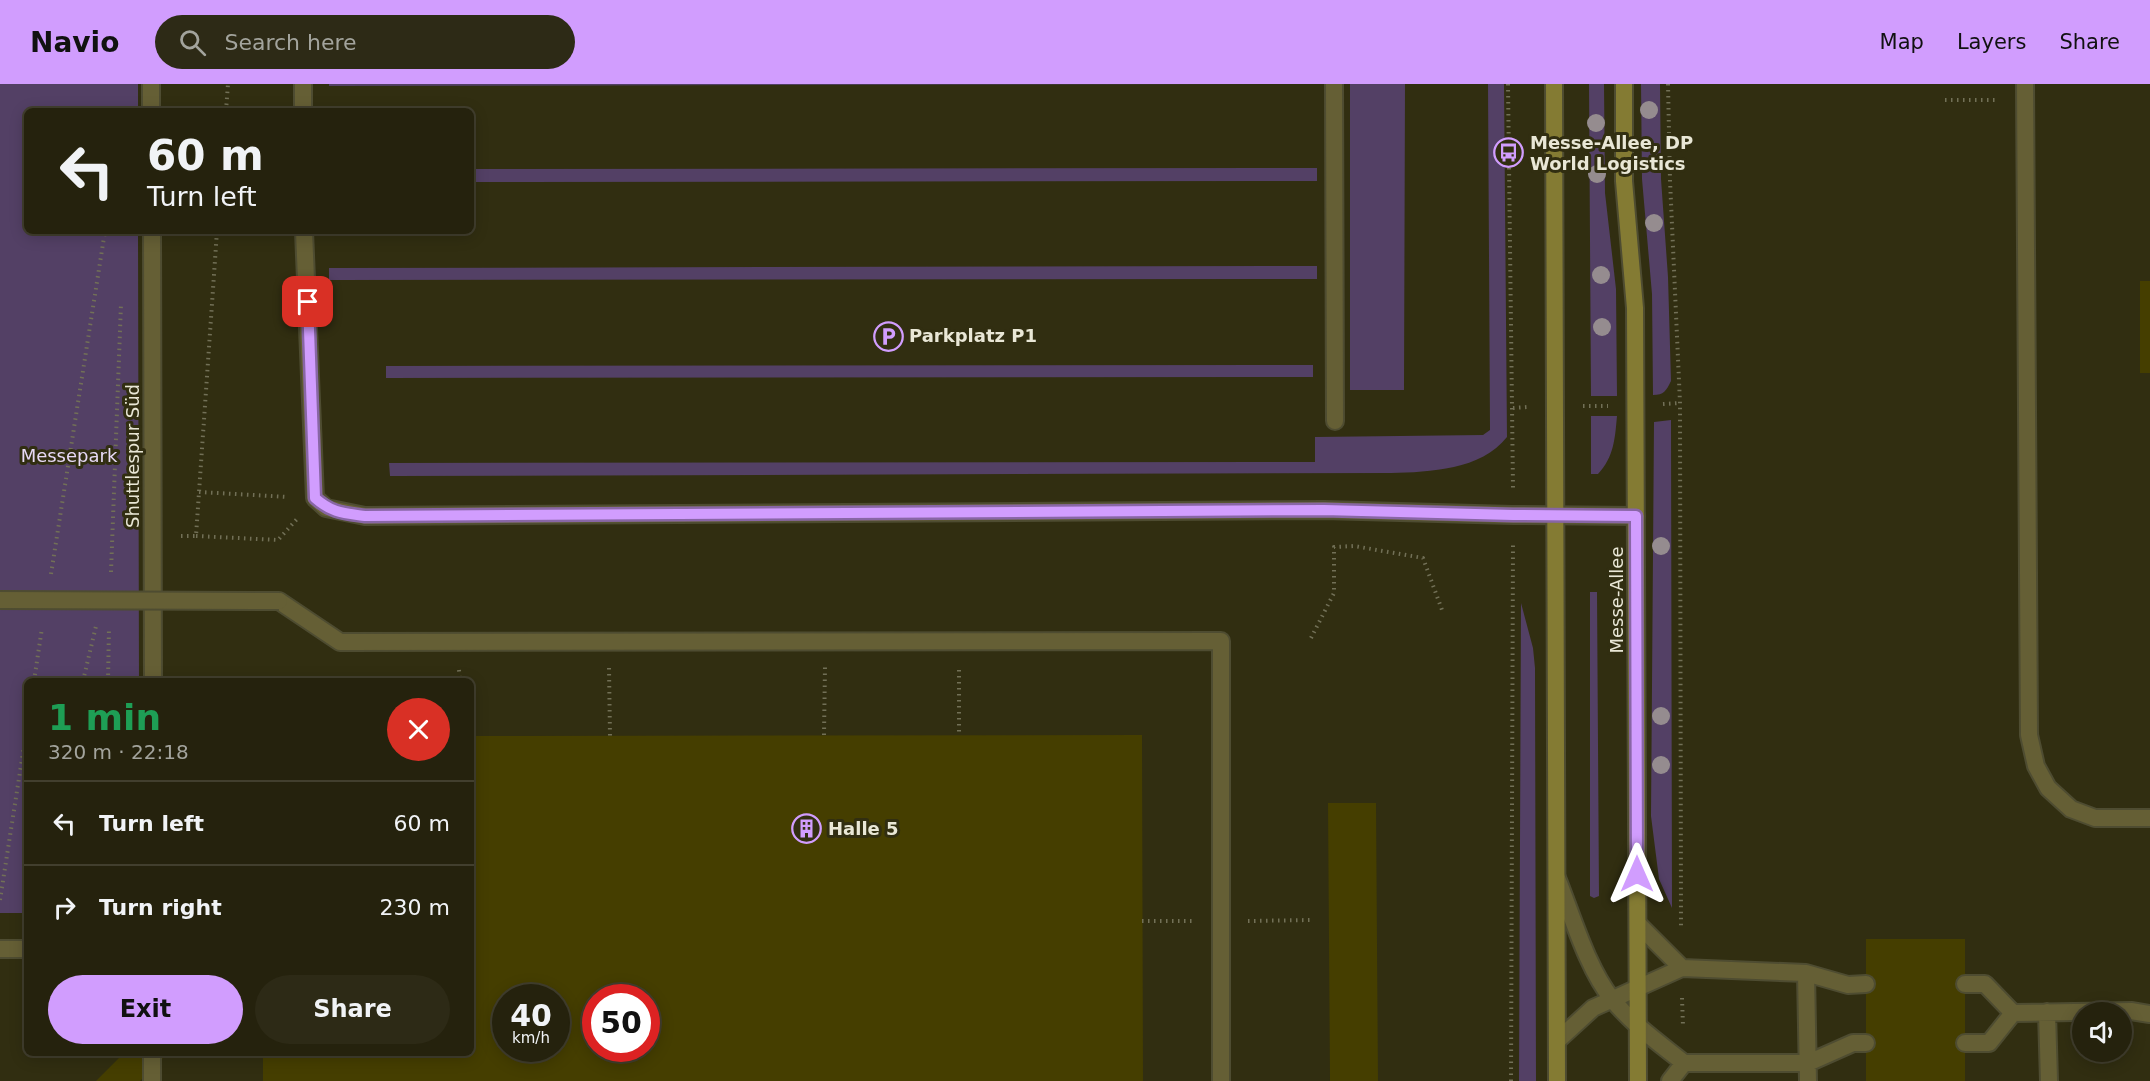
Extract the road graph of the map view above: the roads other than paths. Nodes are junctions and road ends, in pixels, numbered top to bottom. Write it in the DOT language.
graph roads {
  1 [pos="151,84"];
  2 [pos="303,84"];
  3 [pos="1334,84"];
  4 [pos="1554,84"];
  5 [pos="1624,84"];
  6 [pos="2025,84"];
  7 [pos="151,108"];
  8 [pos="303,108"];
  9 [pos="152,234"];
  10 [pos="304,234"];
  11 [pos="1335,421"];
  12 [pos="1555,516"];
  13 [pos="1636,516"];
  14 [pos="0,600"];
  15 [pos="153,678"];
  16 [pos="2150,818"];
  17 [pos="1556,877"];
  18 [pos="1638,924"];
  19 [pos="0,949"];
  20 [pos="24,949"];
  21 [pos="1682,968"];
  22 [pos="1806,973"];
  23 [pos="1866,984"];
  24 [pos="1965,984"];
  25 [pos="1638,987"];
  26 [pos="1612,998"];
  27 [pos="2047,1012"];
  28 [pos="2013,1013"];
  29 [pos="2150,1014"];
  30 [pos="1638,1025"];
  31 [pos="1557,1041"];
  32 [pos="1866,1043"];
  33 [pos="1965,1043"];
  34 [pos="152,1056"];
  35 [pos="1684,1063"];
  36 [pos="1808,1063"];
  37 [pos="152,1081"];
  38 [pos="1221,1081"];
  39 [pos="1557,1081"];
  40 [pos="1638,1081"];
  41 [pos="1670,1081"];
  42 [pos="1808,1081"];
  43 [pos="2049,1081"];
  1 -- 7 [label="lane"];
  2 -- 8 [label="lane"];
  3 -- 11 [label="lane"];
  4 -- 12 [label="main road"];
  5 -- 13 [label="main road, Messe-Allee"];
  6 -- 16 [label="lane"];
  9 -- 15 [label="lane, Shuttlespur Süd"];
  10 -- 12 [label="lane"];
  12 -- 13 [label="lane"];
  12 -- 17 [label="main road"];
  13 -- 18 [label="main road, Messe-Allee"];
  14 -- 38 [label="lane, bridge"];
  17 -- 26 [label="lane"];
  17 -- 31 [label="main road"];
  18 -- 21 [label="lane"];
  18 -- 25 [label="main road, Messe-Allee"];
  19 -- 20 [label="lane"];
  21 -- 22 [label="lane"];
  21 -- 25 [label="lane"];
  22 -- 23 [label="lane"];
  22 -- 36 [label="lane"];
  24 -- 28 [label="lane"];
  25 -- 26 [label="lane"];
  25 -- 30 [label="main road, Messe-Allee"];
  26 -- 30 [label="lane"];
  26 -- 31 [label="lane"];
  27 -- 28 [label="lane"];
  27 -- 29 [label="lane"];
  27 -- 43 [label="lane"];
  28 -- 33 [label="lane"];
  30 -- 35 [label="lane"];
  30 -- 40 [label="main road, Messe-Allee"];
  31 -- 39 [label="main road"];
  32 -- 36 [label="lane"];
  34 -- 37 [label="lane"];
  35 -- 36 [label="lane"];
  35 -- 41 [label="lane"];
  36 -- 42 [label="lane"];
}
